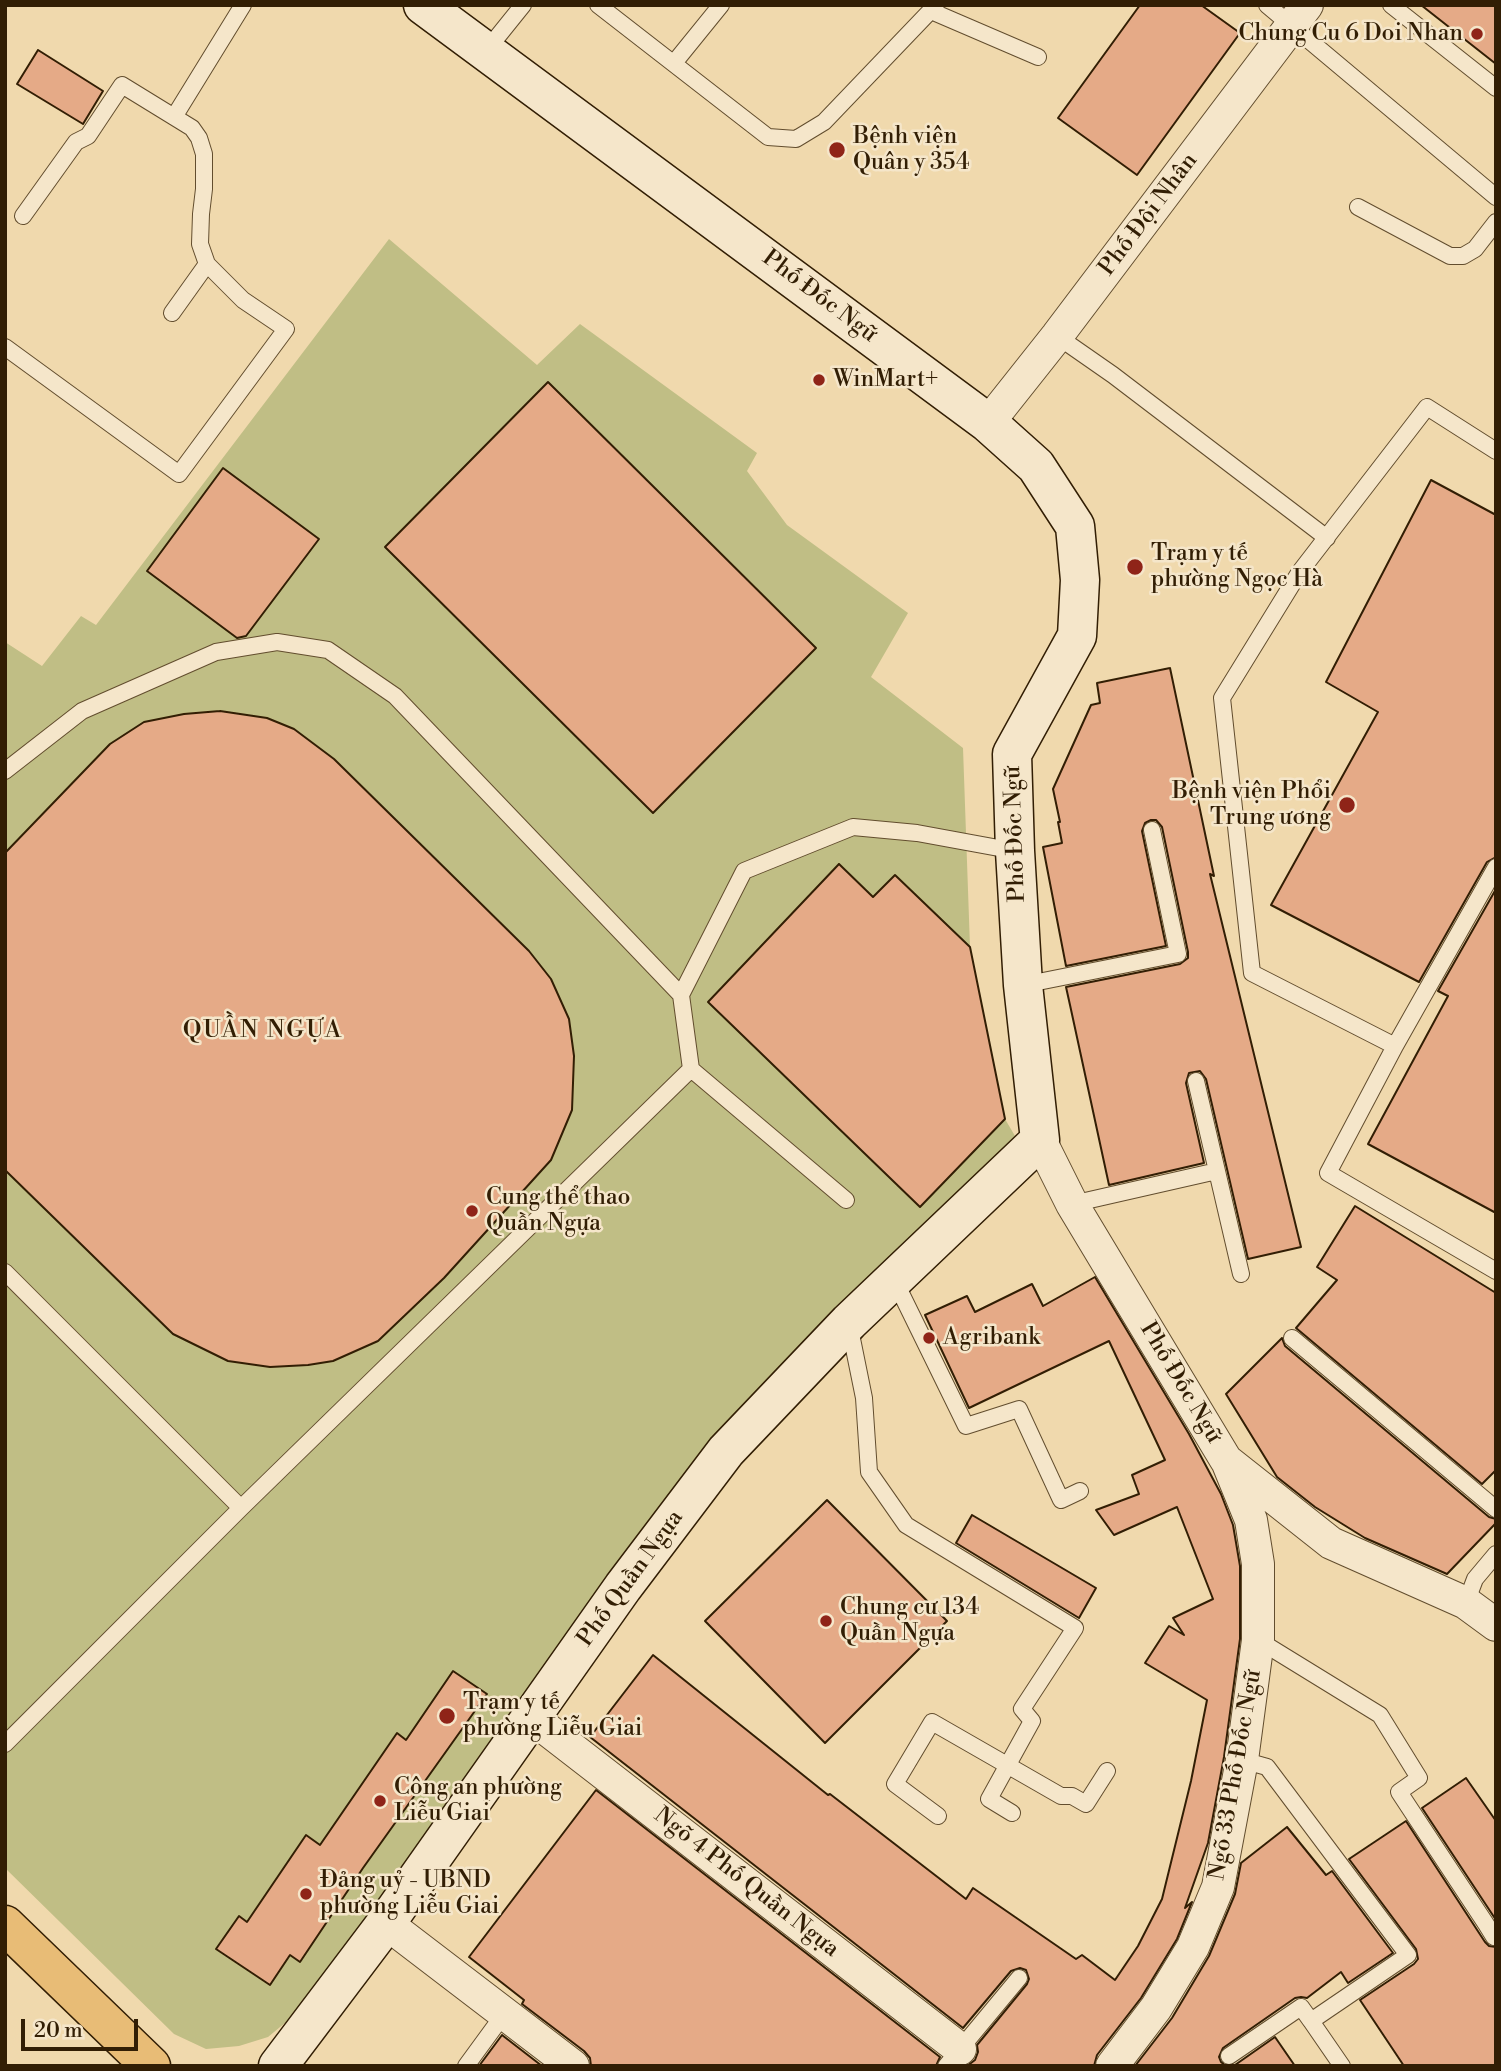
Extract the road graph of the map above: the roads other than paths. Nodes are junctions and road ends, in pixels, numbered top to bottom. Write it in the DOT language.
graph roads {
  1 [pos="243,5"];
  2 [pos="423,5"];
  3 [pos="523,5"];
  4 [pos="598,5"];
  5 [pos="722,5"];
  6 [pos="1267,5"];
  7 [pos="1391,5"];
  8 [pos="934,8"];
  9 [pos="1299,16"];
  10 [pos="486,51"];
  11 [pos="1038,57"];
  12 [pos="674,63"];
  13 [pos="1496,88"];
  14 [pos="174,117"];
  15 [pos="1496,197"];
  16 [pos="1358,207"];
  17 [pos="23,216"];
  18 [pos="1496,222"];
  19 [pos="207,264"];
  20 [pos="172,313"];
  21 [pos="1057,336"];
  22 [pos="5,347"];
  23 [pos="988,423"];
  24 [pos="1496,452"];
  25 [pos="1327,538"];
  26 [pos="5,771"];
  27 [pos="1152,830"];
  28 [pos="1015,851"];
  29 [pos="1496,867"];
  30 [pos="1023,985"];
  31 [pos="681,995"];
  32 [pos="1395,1046"];
  33 [pos="691,1069"];
  34 [pos="1196,1082"];
  35 [pos="1040,1140"];
  36 [pos="1217,1171"];
  37 [pos="846,1199"];
  38 [pos="1072,1204"];
  39 [pos="1496,1271"];
  40 [pos="5,1272"];
  41 [pos="1241,1274"];
  42 [pos="894,1279"];
  43 [pos="849,1322"];
  44 [pos="1292,1338"];
  45 [pos="1226,1460"];
  46 [pos="1080,1490"];
  47 [pos="241,1508"];
  48 [pos="1496,1509"];
  49 [pos="1496,1554"];
  50 [pos="1466,1603"];
  51 [pos="1496,1625"];
  52 [pos="1258,1640"];
  53 [pos="531,1717"];
  54 [pos="5,1744"];
  55 [pos="1242,1760"];
  56 [pos="1009,1764"];
  57 [pos="1107,1771"];
  58 [pos="1012,1813"];
  59 [pos="938,1816"];
  60 [pos="386,1923"];
  61 [pos="5,1925"];
  62 [pos="1496,1936"];
  63 [pos="1019,1978"];
  64 [pos="504,2014"];
  65 [pos="1311,2021"];
  66 [pos="1228,2056"];
  67 [pos="953,2057"];
  68 [pos="151,2066"];
  69 [pos="278,2066"];
  70 [pos="466,2066"];
  71 [pos="573,2066"];
  72 [pos="1112,2066"];
  73 [pos="1342,2066"];
  1 -- 14 [label="lane"];
  2 -- 10 [label="street, Phố Đốc Ngữ"];
  3 -- 10 [label="lane"];
  4 -- 12 [label="lane"];
  5 -- 12 [label="lane"];
  6 -- 9 [label="lane"];
  7 -- 13 [label="lane"];
  8 -- 11 [label="lane"];
  8 -- 12 [label="lane"];
  9 -- 15 [label="lane"];
  9 -- 21 [label="street, Phố Đội Nhân"];
  10 -- 23 [label="street, Phố Đốc Ngữ"];
  14 -- 17 [label="lane"];
  14 -- 19 [label="lane"];
  16 -- 18 [label="lane"];
  19 -- 20 [label="lane"];
  19 -- 22 [label="lane"];
  21 -- 23 [label="street, Phố Đội Nhân"];
  21 -- 25 [label="lane"];
  23 -- 28 [label="street, Phố Đốc Ngữ"];
  24 -- 25 [label="lane"];
  25 -- 32 [label="lane"];
  26 -- 31 [label="lane"];
  27 -- 30 [label="lane"];
  28 -- 30 [label="street, Phố Đốc Ngữ"];
  28 -- 31 [label="lane"];
  29 -- 32 [label="lane"];
  30 -- 35 [label="street, Phố Đốc Ngữ"];
  31 -- 33 [label="lane"];
  32 -- 39 [label="lane"];
  33 -- 37 [label="lane"];
  33 -- 47 [label="lane"];
  34 -- 36 [label="lane"];
  35 -- 38 [label="street, Phố Đốc Ngữ"];
  35 -- 42 [label="street, Phố Quần Ngựa"];
  36 -- 38 [label="lane"];
  36 -- 41 [label="lane"];
  38 -- 45 [label="street, Phố Đốc Ngữ"];
  40 -- 47 [label="lane"];
  42 -- 43 [label="street, Phố Quần Ngựa"];
  42 -- 46 [label="lane"];
  43 -- 53 [label="street, Phố Quần Ngựa"];
  43 -- 56 [label="lane"];
  44 -- 48 [label="lane"];
  45 -- 50 [label="street, Phố Đốc Ngữ"];
  45 -- 52 [label="street, Ngõ 33 Phố Đốc Ngữ"];
  47 -- 54 [label="lane"];
  49 -- 50 [label="lane"];
  50 -- 51 [label="street, Phố Đốc Ngữ"];
  52 -- 55 [label="street, Ngõ 33 Phố Đốc Ngữ"];
  52 -- 62 [label="lane"];
  53 -- 60 [label="street, Phố Quần Ngựa"];
  53 -- 67 [label="street, Ngõ 4 Phố Quần Ngựa"];
  55 -- 65 [label="lane"];
  55 -- 72 [label="street, Ngõ 33 Phố Đốc Ngữ"];
  56 -- 57 [label="lane"];
  56 -- 58 [label="lane"];
  56 -- 59 [label="lane"];
  60 -- 64 [label="street"];
  60 -- 69 [label="street, Phố Quần Ngựa"];
  61 -- 68 [label="main road"];
  63 -- 67 [label="lane"];
  64 -- 70 [label="lane"];
  64 -- 71 [label="street"];
  65 -- 66 [label="lane"];
  65 -- 73 [label="lane"];
}
